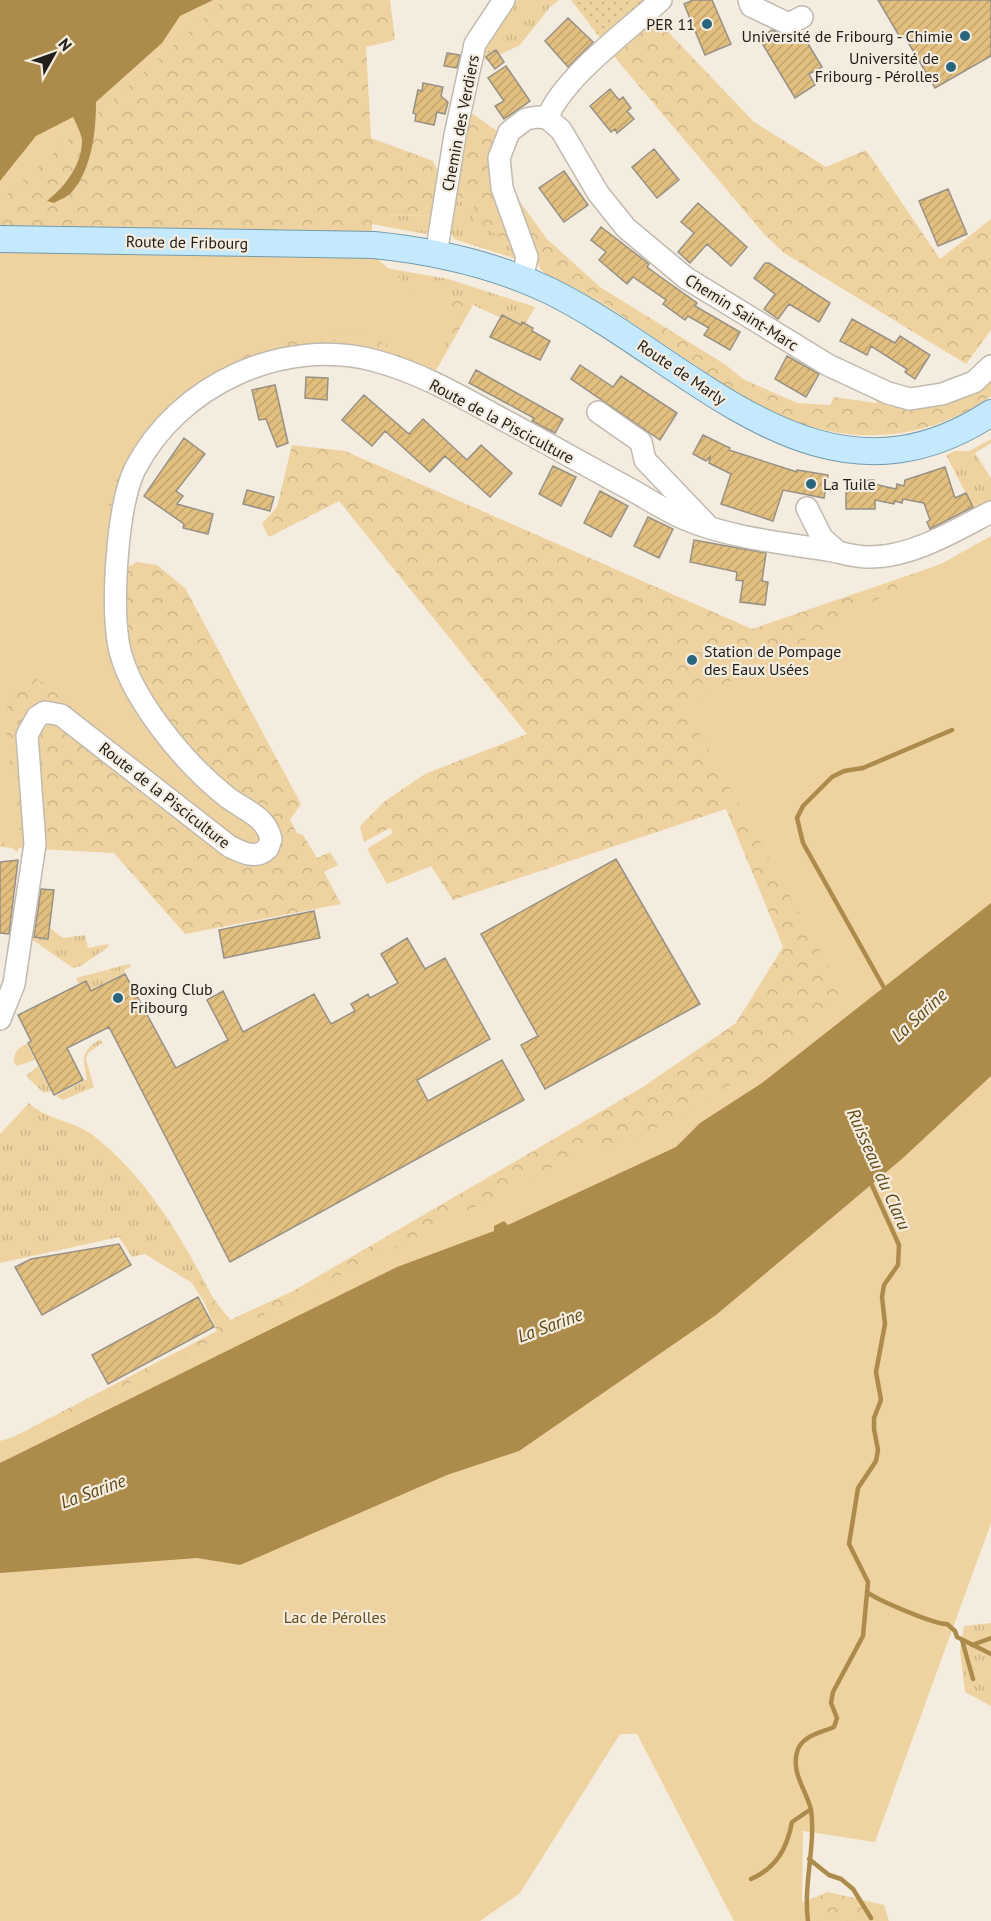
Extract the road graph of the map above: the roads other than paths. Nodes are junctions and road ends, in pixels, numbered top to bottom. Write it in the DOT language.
graph roads {
  1 [pos="504,0"];
  2 [pos="661,0"];
  3 [pos="749,0"];
  4 [pos="802,17"];
  5 [pos="547,118"];
  6 [pos="0,239"];
  7 [pos="374,246"];
  8 [pos="436,255"];
  9 [pos="522,280"];
  10 [pos="991,366"];
  11 [pos="598,412"];
  12 [pos="991,413"];
  13 [pos="807,508"];
  14 [pos="991,512"];
  15 [pos="708,526"];
  16 [pos="838,552"];
  17 [pos="0,1019"];
  1 -- 8 [label="street, Chemin des Verdiers"];
  2 -- 5 [label="street"];
  3 -- 4 [label="street"];
  5 -- 9 [label="street"];
  5 -- 10 [label="street, Chemin Saint-Marc"];
  6 -- 7 [label="main road, Route de Fribourg"];
  7 -- 8 [label="main road, Route de Marly"];
  8 -- 9 [label="main road, Route de Marly"];
  9 -- 12 [label="main road, Route de Marly"];
  11 -- 15 [label="street"];
  13 -- 16 [label="street"];
  14 -- 16 [label="street, Route de la Pisciculture"];
  15 -- 16 [label="street, Route de la Pisciculture"];
  15 -- 17 [label="street, Route de la Pisciculture"];
}
